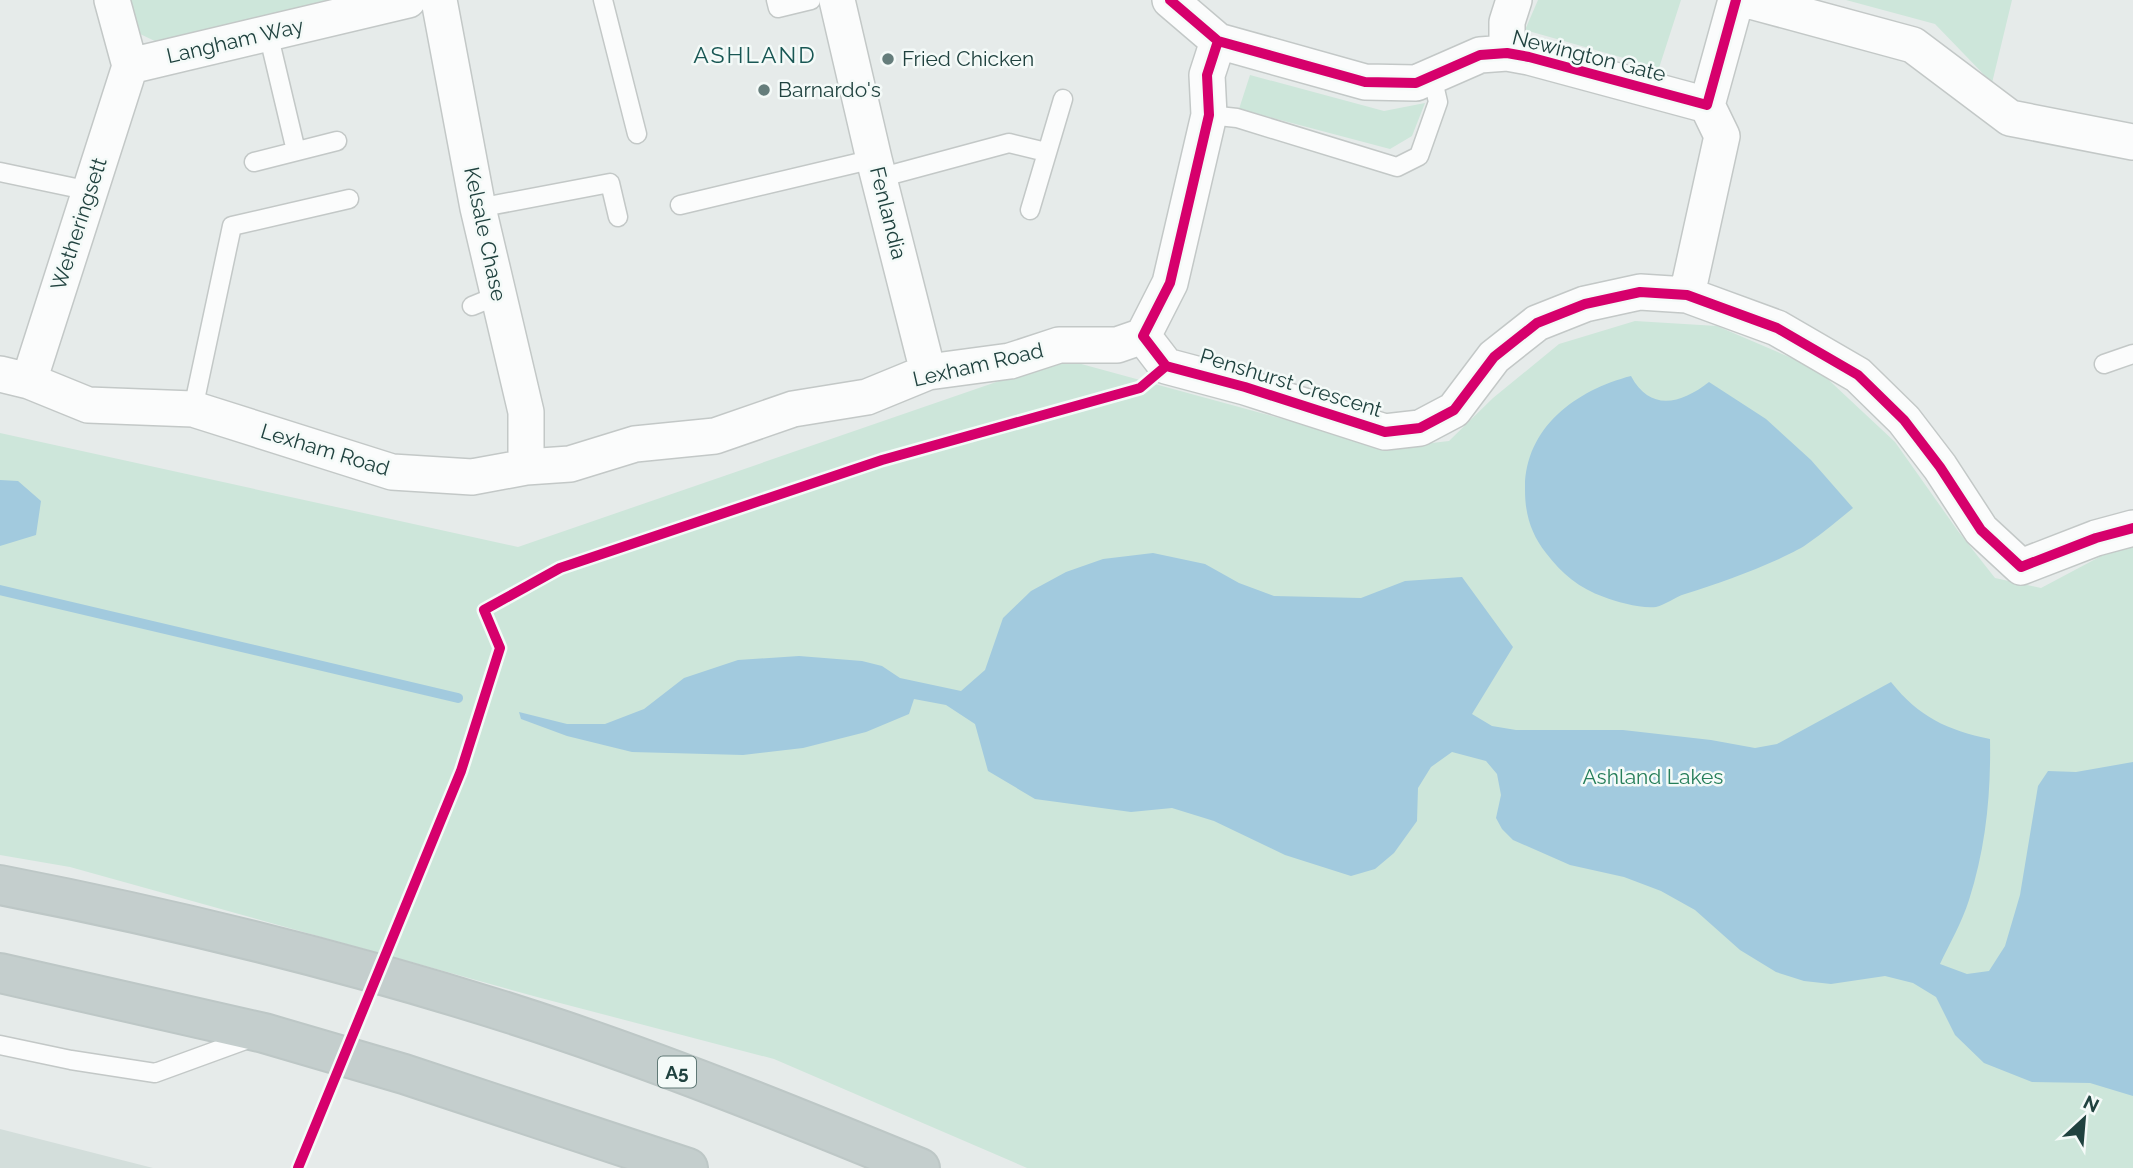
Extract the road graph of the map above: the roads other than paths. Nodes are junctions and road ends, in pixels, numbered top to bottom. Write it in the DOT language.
graph roads {
  1 [pos="112,0"];
  2 [pos="408,0"];
  3 [pos="439,0"];
  4 [pos="603,0"];
  5 [pos="776,0"];
  6 [pos="811,0"];
  7 [pos="837,0"];
  8 [pos="1170,0"];
  9 [pos="1514,0"];
  10 [pos="1736,0"];
  11 [pos="1747,0"];
  12 [pos="268,33"];
  13 [pos="1218,41"];
  14 [pos="1507,53"];
  15 [pos="130,66"];
  16 [pos="1432,76"];
  17 [pos="1063,99"];
  18 [pos="1707,105"];
  19 [pos="1209,115"];
  20 [pos="637,134"];
  21 [pos="337,141"];
  22 [pos="2133,142"];
  23 [pos="296,151"];
  24 [pos="1046,152"];
  25 [pos="254,162"];
  26 [pos="877,169"];
  27 [pos="0,172"];
  28 [pos="90,191"];
  29 [pos="349,199"];
  30 [pos="680,205"];
  31 [pos="478,208"];
  32 [pos="1030,210"];
  33 [pos="618,217"];
  34 [pos="1687,295"];
  35 [pos="1143,336"];
  36 [pos="2133,355"];
  37 [pos="2104,364"];
  38 [pos="928,372"];
  39 [pos="15,378"];
  40 [pos="193,409"];
  41 [pos="527,467"];
  42 [pos="2133,528"];
  43 [pos="0,885"];
  44 [pos="0,973"];
  45 [pos="272,1035"];
  46 [pos="0,1045"];
  47 [pos="688,1168"];
  48 [pos="920,1168"];
  1 -- 15 [label="street"];
  2 -- 12 [label="street, Langham Way"];
  3 -- 31 [label="street, Kelsale Chase"];
  4 -- 20 [label="lane"];
  5 -- 6 [label="lane"];
  7 -- 26 [label="street, Fenlandia"];
  8 -- 13 [label="street, Newington Gate"];
  9 -- 14 [label="street"];
  10 -- 18 [label="street"];
  11 -- 22 [label="street"];
  12 -- 15 [label="street, Langham Way"];
  12 -- 23 [label="lane"];
  13 -- 16 [label="street, Newington Gate"];
  13 -- 19 [label="street"];
  14 -- 16 [label="street, Newington Gate"];
  14 -- 18 [label="street, Newington Gate"];
  15 -- 28 [label="street, Wetheringsett"];
  16 -- 19 [label="lane"];
  17 -- 24 [label="lane"];
  18 -- 34 [label="street"];
  19 -- 35 [label="street"];
  21 -- 23 [label="lane"];
  23 -- 25 [label="lane"];
  24 -- 26 [label="lane"];
  24 -- 32 [label="lane"];
  26 -- 30 [label="lane"];
  26 -- 38 [label="street, Fenlandia"];
  27 -- 28 [label="lane"];
  28 -- 39 [label="street, Wetheringsett"];
  29 -- 40 [label="lane"];
  31 -- 33 [label="lane"];
  31 -- 41 [label="street, Kelsale Chase"];
  34 -- 35 [label="street, Penshurst Crescent"];
  34 -- 42 [label="street, Penshurst Crescent"];
  35 -- 38 [label="street, Lexham Road"];
  36 -- 37 [label="lane"];
  38 -- 41 [label="street, Lexham Road"];
  39 -- 40 [label="street, Lexham Road"];
  40 -- 41 [label="street, Lexham Road"];
  43 -- 48 [label="highway, A5"];
  44 -- 45 [label="highway"];
  45 -- 46 [label="lane"];
  45 -- 47 [label="highway"];
}
